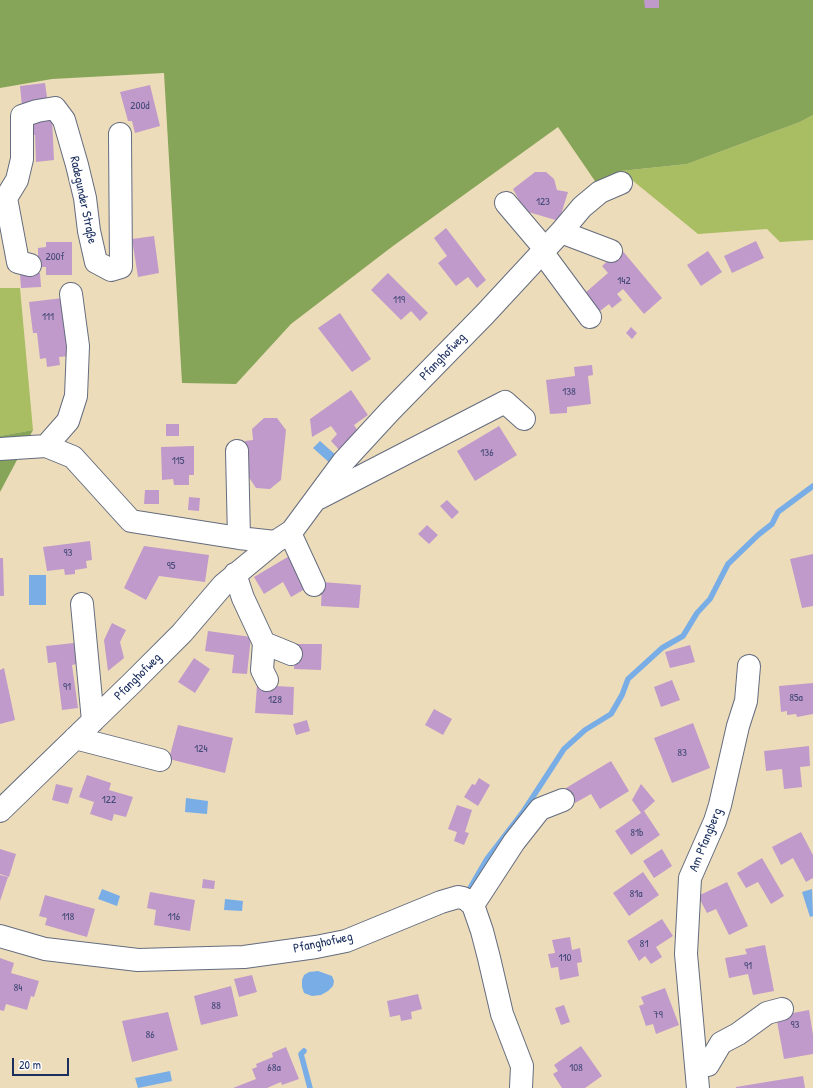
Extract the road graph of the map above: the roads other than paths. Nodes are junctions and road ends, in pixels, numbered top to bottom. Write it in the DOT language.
graph roads {
  1 [pos="120,134"];
  2 [pos="621,183"];
  3 [pos="3,199"];
  4 [pos="506,203"];
  5 [pos="561,232"];
  6 [pos="543,251"];
  7 [pos="610,251"];
  8 [pos="30,265"];
  9 [pos="71,294"];
  10 [pos="590,317"];
  11 [pos="524,419"];
  12 [pos="46,446"];
  13 [pos="0,450"];
  14 [pos="237,451"];
  15 [pos="315,501"];
  16 [pos="282,537"];
  17 [pos="238,538"];
  18 [pos="235,574"];
  19 [pos="314,584"];
  20 [pos="82,604"];
  21 [pos="264,644"];
  22 [pos="291,654"];
  23 [pos="749,666"];
  24 [pos="267,680"];
  25 [pos="93,721"];
  26 [pos="75,738"];
  27 [pos="160,760"];
  28 [pos="563,800"];
  29 [pos="0,811"];
  30 [pos="473,905"];
  31 [pos="0,936"];
  32 [pos="782,1009"];
  33 [pos="696,1066"];
  34 [pos="521,1088"];
  35 [pos="698,1088"];
  1 -- 3 [label="street, Radegunder Straße"];
  2 -- 5 [label="street, Pfanghofweg"];
  3 -- 8 [label="street"];
  4 -- 6 [label="street"];
  5 -- 6 [label="street, Pfanghofweg"];
  5 -- 7 [label="street"];
  6 -- 10 [label="street"];
  6 -- 15 [label="street, Pfanghofweg"];
  9 -- 12 [label="street"];
  11 -- 15 [label="street"];
  12 -- 13 [label="street"];
  12 -- 17 [label="street"];
  14 -- 17 [label="street"];
  15 -- 16 [label="street, Pfanghofweg"];
  16 -- 17 [label="street"];
  16 -- 18 [label="street, Pfanghofweg"];
  16 -- 19 [label="street"];
  18 -- 21 [label="street"];
  18 -- 25 [label="street, Pfanghofweg"];
  20 -- 25 [label="street"];
  21 -- 22 [label="street"];
  21 -- 24 [label="street"];
  23 -- 33 [label="street, Am Pfangberg"];
  25 -- 26 [label="street, Pfanghofweg"];
  26 -- 27 [label="street"];
  26 -- 29 [label="street, Pfanghofweg"];
  28 -- 30 [label="street"];
  30 -- 31 [label="street, Pfanghofweg"];
  30 -- 34 [label="street"];
  32 -- 33 [label="street"];
  33 -- 35 [label="street, Am Pfangberg"];
}
